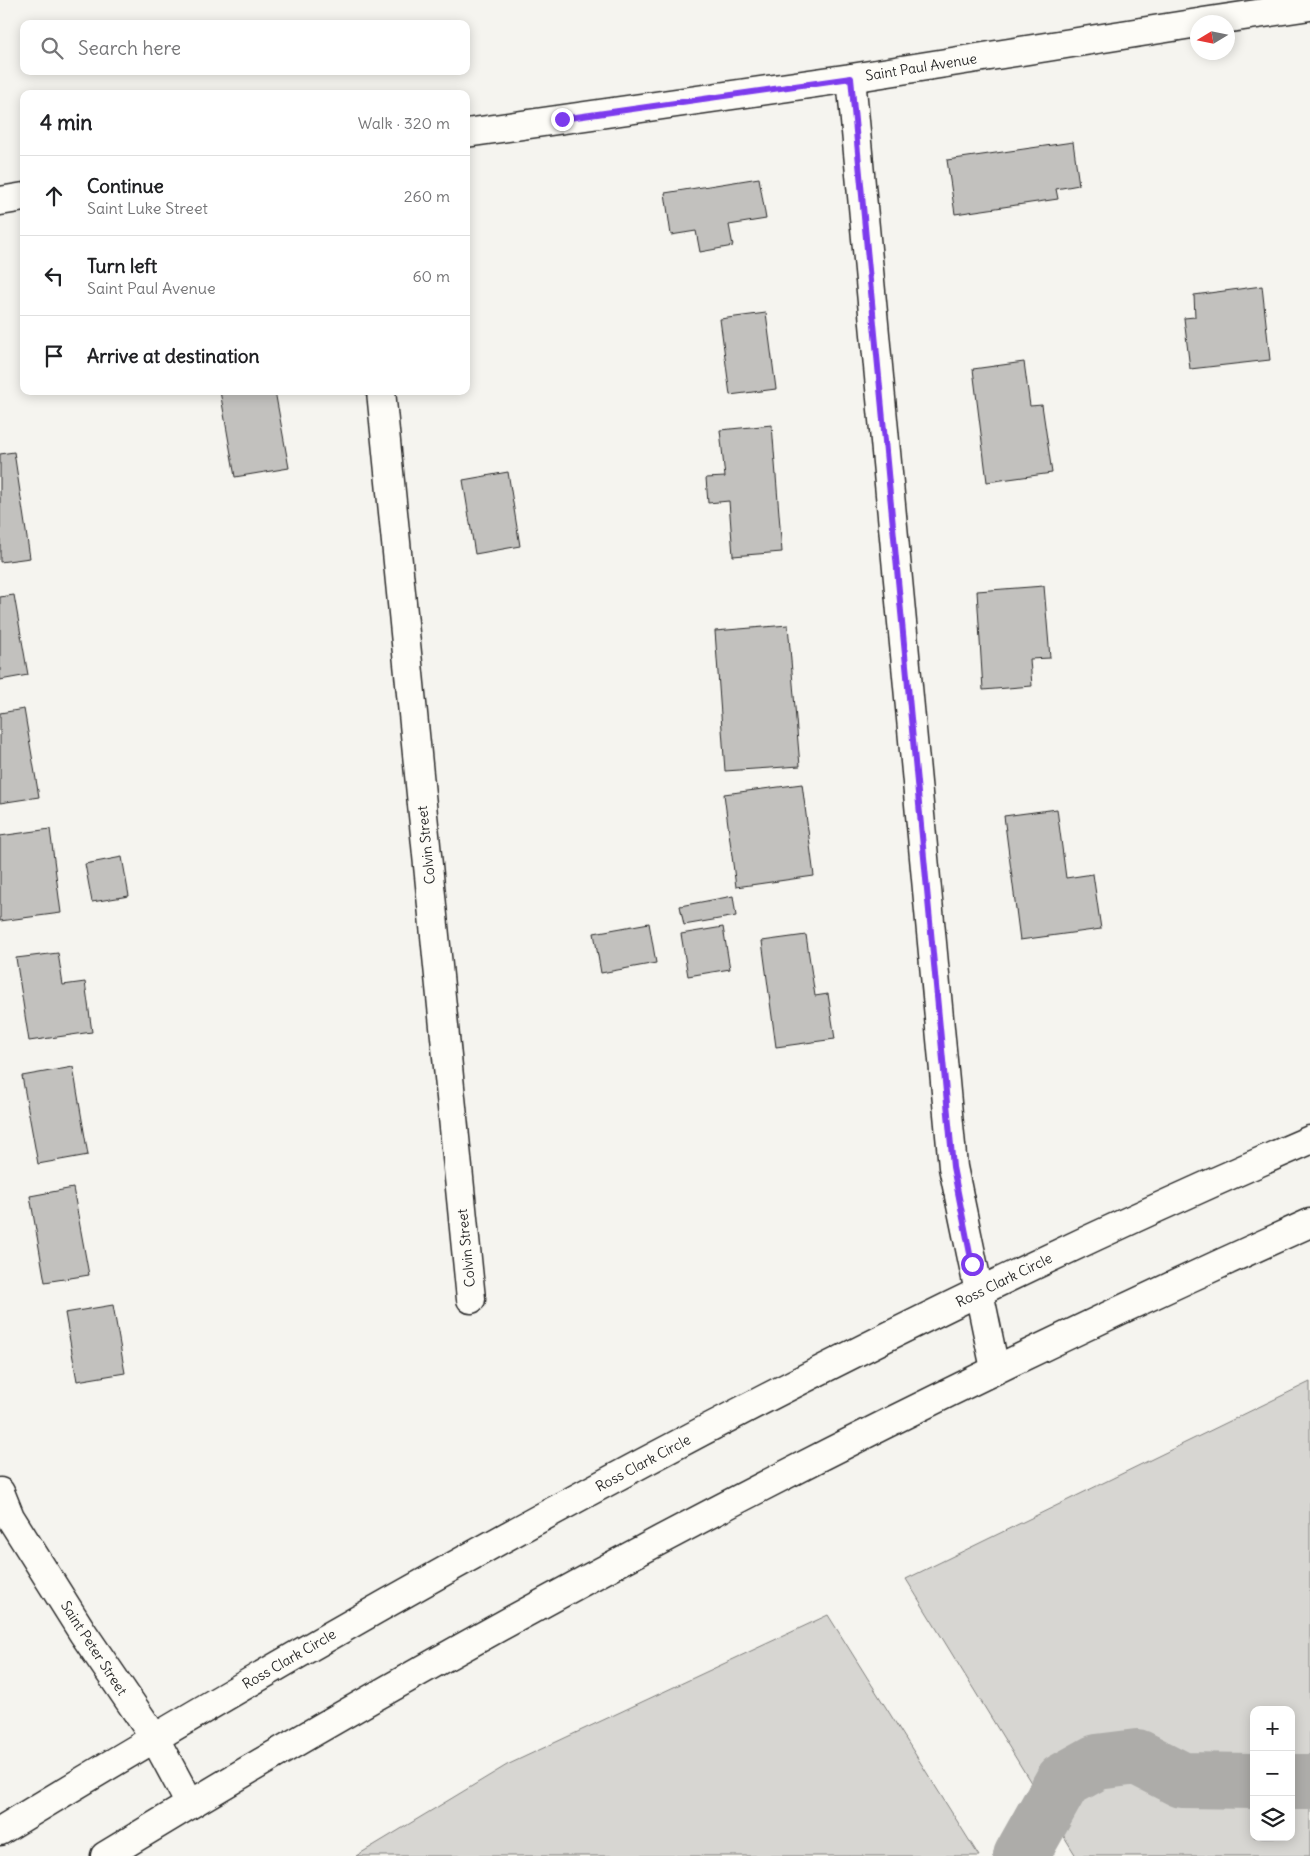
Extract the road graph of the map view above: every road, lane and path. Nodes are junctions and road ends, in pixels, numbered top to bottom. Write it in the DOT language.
graph roads {
  1 [pos="1310,6"];
  2 [pos="1235,17"];
  3 [pos="1190,24"];
  4 [pos="851,78"];
  5 [pos="470,132"];
  6 [pos="20,198"];
  7 [pos="0,201"];
  8 [pos="381,395"];
  9 [pos="1310,1140"];
  10 [pos="1310,1224"];
  11 [pos="978,1292"];
  12 [pos="471,1299"];
  13 [pos="995,1369"];
  14 [pos="0,1492"];
  15 [pos="154,1737"];
  16 [pos="190,1804"];
  17 [pos="0,1831"];
  18 [pos="105,1856"];
  1 -- 2 [label="main road"];
  3 -- 4 [label="main road, Saint Paul Avenue"];
  4 -- 5 [label="main road, Saint Paul Avenue"];
  4 -- 11 [label="main road"];
  6 -- 7 [label="main road"];
  8 -- 12 [label="main road, Colvin Street"];
  9 -- 11 [label="main road, Ross Clark Circle"];
  10 -- 13 [label="main road"];
  11 -- 13 [label="main road"];
  11 -- 15 [label="main road, Ross Clark Circle"];
  13 -- 16 [label="main road"];
  14 -- 15 [label="main road, Saint Peter Street"];
  15 -- 16 [label="main road, Saint Peter Street"];
  15 -- 17 [label="main road, Ross Clark Circle"];
  16 -- 18 [label="main road"];
}
